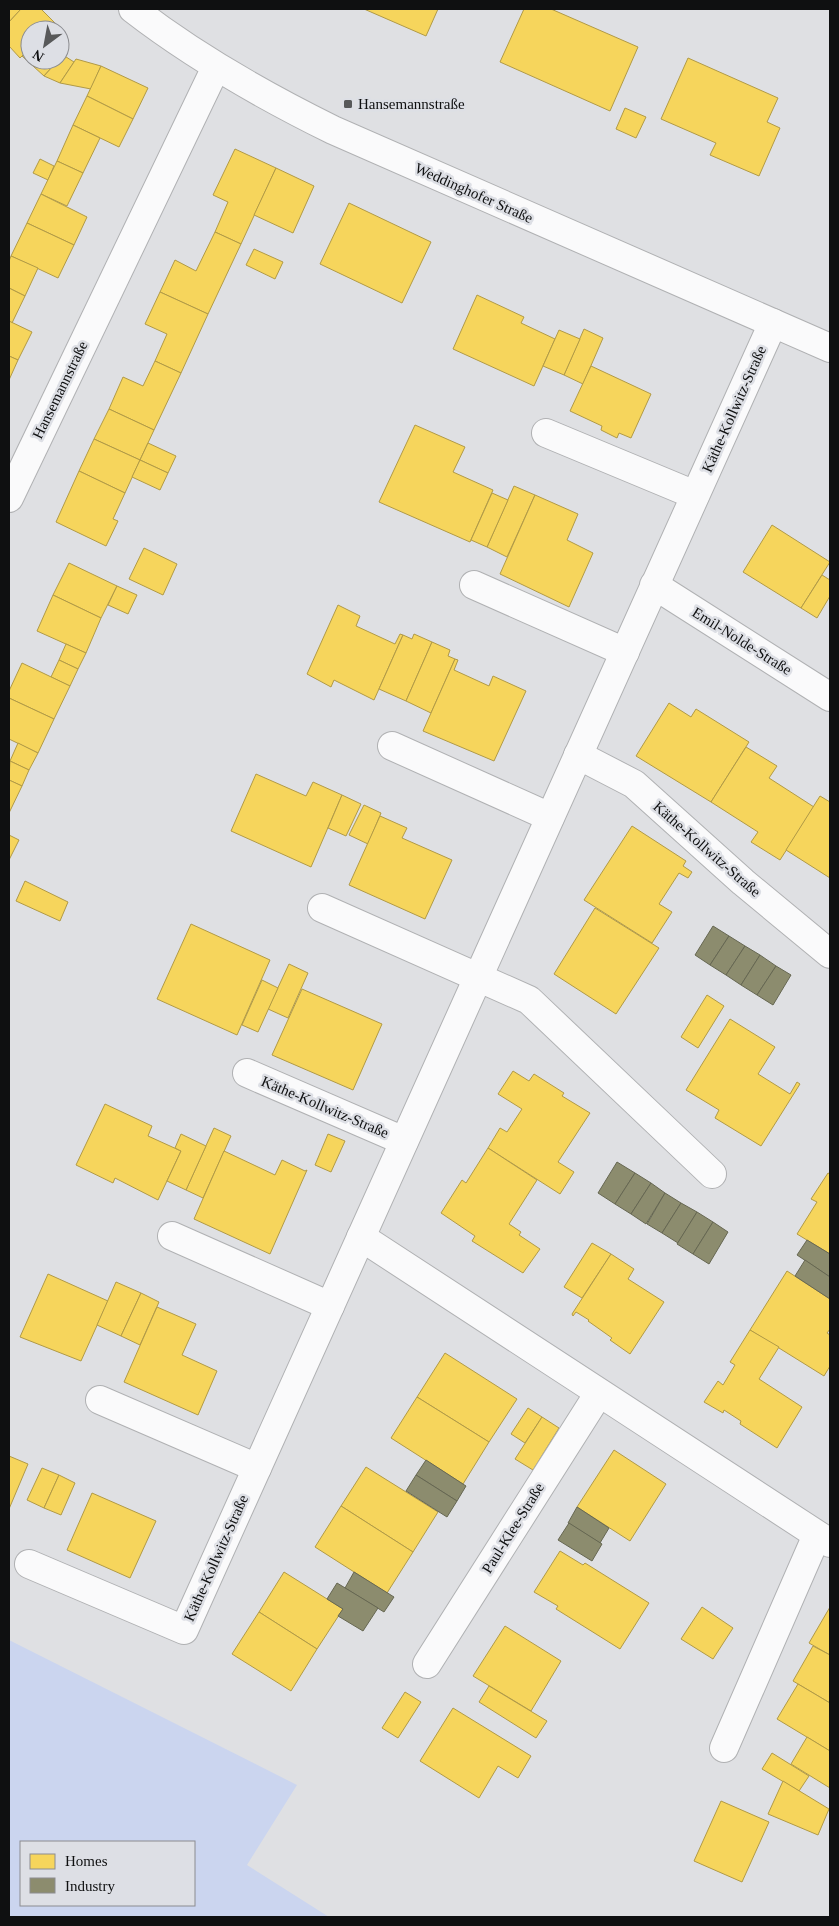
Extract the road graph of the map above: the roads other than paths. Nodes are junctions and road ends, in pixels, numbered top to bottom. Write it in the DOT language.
graph roads {
  1 [pos="133,9"];
  2 [pos="216,67"];
  3 [pos="772,323"];
  4 [pos="830,348"];
  5 [pos="546,433"];
  6 [pos="695,495"];
  7 [pos="9,498"];
  8 [pos="654,585"];
  9 [pos="474,586"];
  10 [pos="625,652"];
  11 [pos="830,697"];
  12 [pos="392,746"];
  13 [pos="578,755"];
  14 [pos="550,817"];
  15 [pos="322,908"];
  16 [pos="830,954"];
  17 [pos="477,979"];
  18 [pos="247,1073"];
  19 [pos="404,1141"];
  20 [pos="712,1174"];
  21 [pos="172,1236"];
  22 [pos="361,1237"];
  23 [pos="330,1306"];
  24 [pos="599,1392"];
  25 [pos="100,1400"];
  26 [pos="257,1468"];
  27 [pos="824,1539"];
  28 [pos="29,1564"];
  29 [pos="427,1664"];
  30 [pos="724,1748"];
  1 -- 2 [label="street, Weddinghofer Straße"];
  2 -- 3 [label="street, Weddinghofer Straße"];
  2 -- 7 [label="street, Hansemannstraße"];
  3 -- 4 [label="street, Weddinghofer Straße"];
  3 -- 6 [label="street, Käthe-Kollwitz-Straße"];
  5 -- 6 [label="street"];
  6 -- 8 [label="street, Käthe-Kollwitz-Straße"];
  8 -- 10 [label="street, Käthe-Kollwitz-Straße"];
  8 -- 11 [label="street, Emil-Nolde-Straße"];
  9 -- 10 [label="street"];
  10 -- 13 [label="street, Käthe-Kollwitz-Straße"];
  12 -- 14 [label="street"];
  13 -- 14 [label="street, Käthe-Kollwitz-Straße"];
  13 -- 16 [label="street, Käthe-Kollwitz-Straße"];
  14 -- 17 [label="street, Käthe-Kollwitz-Straße"];
  15 -- 17 [label="street"];
  17 -- 19 [label="street, Käthe-Kollwitz-Straße"];
  17 -- 20 [label="street"];
  18 -- 19 [label="street, Käthe-Kollwitz-Straße"];
  19 -- 22 [label="street, Käthe-Kollwitz-Straße"];
  21 -- 23 [label="street"];
  22 -- 23 [label="street, Käthe-Kollwitz-Straße"];
  22 -- 24 [label="street"];
  23 -- 26 [label="street, Käthe-Kollwitz-Straße"];
  24 -- 27 [label="street"];
  24 -- 29 [label="street, Paul-Klee-Straße"];
  25 -- 26 [label="street"];
  26 -- 28 [label="street, Käthe-Kollwitz-Straße"];
  27 -- 30 [label="street"];
}
